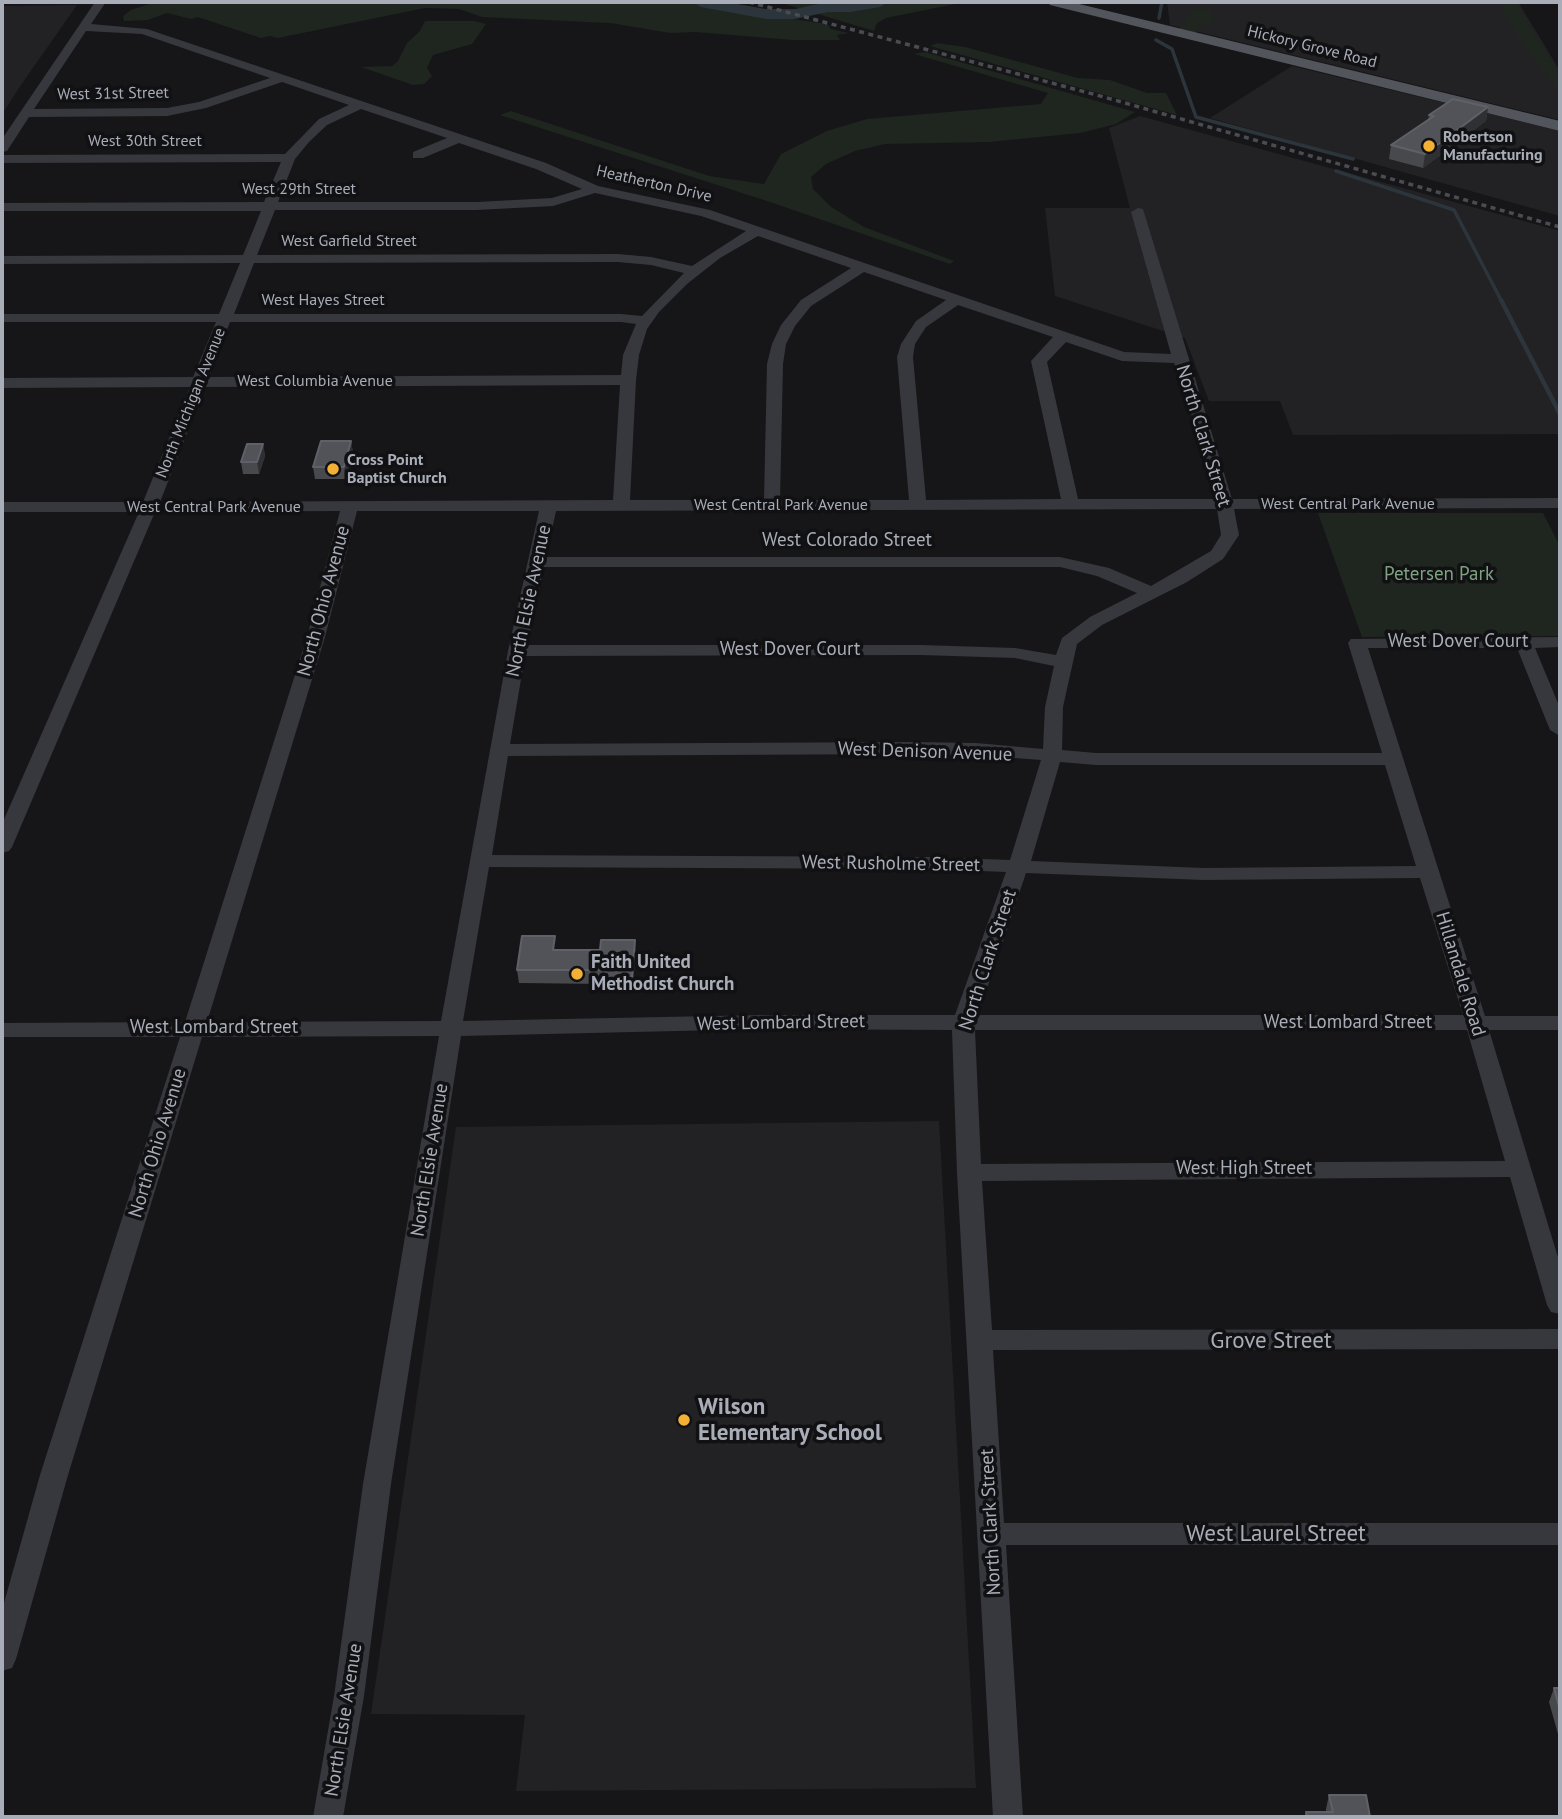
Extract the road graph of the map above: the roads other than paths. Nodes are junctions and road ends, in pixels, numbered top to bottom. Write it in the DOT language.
graph roads {
  1 [pos="100,2"];
  2 [pos="1055,2"];
  3 [pos="81,27"];
  4 [pos="280,79"];
  5 [pos="361,104"];
  6 [pos="26,113"];
  7 [pos="1560,126"];
  8 [pos="459,138"];
  9 [pos="2,148"];
  10 [pos="418,155"];
  11 [pos="289,158"];
  12 [pos="2,159"];
  13 [pos="594,190"];
  14 [pos="270,206"];
  15 [pos="2,207"];
  16 [pos="1138,212"];
  17 [pos="758,230"];
  18 [pos="248,259"];
  19 [pos="2,260"];
  20 [pos="866,266"];
  21 [pos="695,271"];
  22 [pos="957,299"];
  23 [pos="225,317"];
  24 [pos="2,318"];
  25 [pos="645,321"];
  26 [pos="1063,336"];
  27 [pos="1180,359"];
  28 [pos="628,380"];
  29 [pos="200,382"];
  30 [pos="2,383"];
  31 [pos="1560,503"];
  32 [pos="1225,504"];
  33 [pos="549,505"];
  34 [pos="621,505"];
  35 [pos="772,505"];
  36 [pos="1071,505"];
  37 [pos="350,506"];
  38 [pos="918,506"];
  39 [pos="2,507"];
  40 [pos="149,507"];
  41 [pos="537,562"];
  42 [pos="1151,593"];
  43 [pos="1524,642"];
  44 [pos="1560,642"];
  45 [pos="1357,643"];
  46 [pos="517,652"];
  47 [pos="1062,662"];
  48 [pos="1560,730"];
  49 [pos="499,750"];
  50 [pos="1051,757"];
  51 [pos="1392,759"];
  52 [pos="2,847"];
  53 [pos="480,861"];
  54 [pos="1018,868"];
  55 [pos="1428,872"];
  56 [pos="964,1022"];
  57 [pos="1476,1023"];
  58 [pos="1560,1023"];
  59 [pos="194,1028"];
  60 [pos="451,1028"];
  61 [pos="2,1030"];
  62 [pos="1520,1169"];
  63 [pos="969,1173"];
  64 [pos="1560,1305"];
  65 [pos="1560,1339"];
  66 [pos="981,1340"];
  67 [pos="992,1534"];
  68 [pos="1560,1534"];
  69 [pos="2,1659"];
  70 [pos="328,1817"];
  71 [pos="1007,1817"];
  1 -- 3 [label="street"];
  2 -- 7 [label="main road, Hickory Grove Road"];
  3 -- 4 [label="street, Heatherton Drive"];
  3 -- 6 [label="street"];
  4 -- 5 [label="street, Heatherton Drive"];
  4 -- 6 [label="street, West 31st Street"];
  5 -- 8 [label="street, Heatherton Drive"];
  5 -- 11 [label="street, North Michigan Avenue"];
  6 -- 9 [label="street"];
  8 -- 10 [label="street"];
  8 -- 13 [label="street, Heatherton Drive"];
  11 -- 12 [label="street, West 30th Street"];
  11 -- 14 [label="street, North Michigan Avenue"];
  13 -- 14 [label="street, West 29th Street"];
  13 -- 17 [label="street, Heatherton Drive"];
  14 -- 15 [label="street, West 29th Street"];
  14 -- 18 [label="street, North Michigan Avenue"];
  16 -- 27 [label="street, North Clark Street"];
  17 -- 20 [label="street, Heatherton Drive"];
  17 -- 21 [label="street"];
  18 -- 19 [label="street, West Garfield Street"];
  18 -- 21 [label="street, West Garfield Street"];
  18 -- 23 [label="street, North Michigan Avenue"];
  20 -- 22 [label="street, Heatherton Drive"];
  20 -- 35 [label="street"];
  21 -- 25 [label="street"];
  22 -- 26 [label="street, Heatherton Drive"];
  22 -- 38 [label="street"];
  23 -- 24 [label="street, West Hayes Street"];
  23 -- 25 [label="street, West Hayes Street"];
  23 -- 29 [label="street, North Michigan Avenue"];
  25 -- 28 [label="street"];
  26 -- 27 [label="street, Heatherton Drive"];
  26 -- 36 [label="street"];
  27 -- 32 [label="street, North Clark Street"];
  28 -- 29 [label="street, West Columbia Avenue"];
  28 -- 34 [label="street"];
  29 -- 30 [label="street, West Columbia Avenue"];
  29 -- 40 [label="street, North Michigan Avenue"];
  31 -- 32 [label="street, West Central Park Avenue"];
  32 -- 36 [label="street, West Central Park Avenue"];
  32 -- 42 [label="street, North Clark Street"];
  33 -- 34 [label="street, West Central Park Avenue"];
  33 -- 37 [label="street, West Central Park Avenue"];
  33 -- 41 [label="street, North Elsie Avenue"];
  34 -- 35 [label="street, West Central Park Avenue"];
  35 -- 38 [label="street, West Central Park Avenue"];
  36 -- 38 [label="street, West Central Park Avenue"];
  37 -- 40 [label="street, West Central Park Avenue"];
  37 -- 59 [label="street, North Ohio Avenue"];
  39 -- 40 [label="street, West Central Park Avenue"];
  40 -- 52 [label="street, North Michigan Avenue"];
  41 -- 42 [label="street, West Colorado Street"];
  41 -- 46 [label="street, North Elsie Avenue"];
  42 -- 47 [label="street, North Clark Street"];
  43 -- 44 [label="street, West Dover Court"];
  43 -- 45 [label="street, West Dover Court"];
  43 -- 48 [label="street"];
  45 -- 51 [label="street, Hillandale Road"];
  46 -- 47 [label="street, West Dover Court"];
  46 -- 49 [label="street, North Elsie Avenue"];
  47 -- 50 [label="street, North Clark Street"];
  49 -- 50 [label="street, West Denison Avenue"];
  49 -- 53 [label="street, North Elsie Avenue"];
  50 -- 51 [label="street, West Denison Avenue"];
  50 -- 54 [label="street, North Clark Street"];
  51 -- 55 [label="street, Hillandale Road"];
  53 -- 54 [label="street, West Rusholme Street"];
  53 -- 60 [label="street, North Elsie Avenue"];
  54 -- 55 [label="street, West Rusholme Street"];
  54 -- 56 [label="street, North Clark Street"];
  55 -- 57 [label="street, Hillandale Road"];
  56 -- 57 [label="street, West Lombard Street"];
  56 -- 60 [label="street, West Lombard Street"];
  56 -- 63 [label="street, North Clark Street"];
  57 -- 58 [label="street, West Lombard Street"];
  57 -- 62 [label="street, Hillandale Road"];
  59 -- 60 [label="street, West Lombard Street"];
  59 -- 61 [label="street, West Lombard Street"];
  59 -- 69 [label="street, North Ohio Avenue"];
  60 -- 70 [label="street, North Elsie Avenue"];
  62 -- 63 [label="street, West High Street"];
  62 -- 64 [label="street, Hillandale Road"];
  63 -- 66 [label="street, North Clark Street"];
  65 -- 66 [label="street, Grove Street"];
  66 -- 67 [label="street, North Clark Street"];
  67 -- 68 [label="street, West Laurel Street"];
  67 -- 71 [label="street, North Clark Street"];
}
